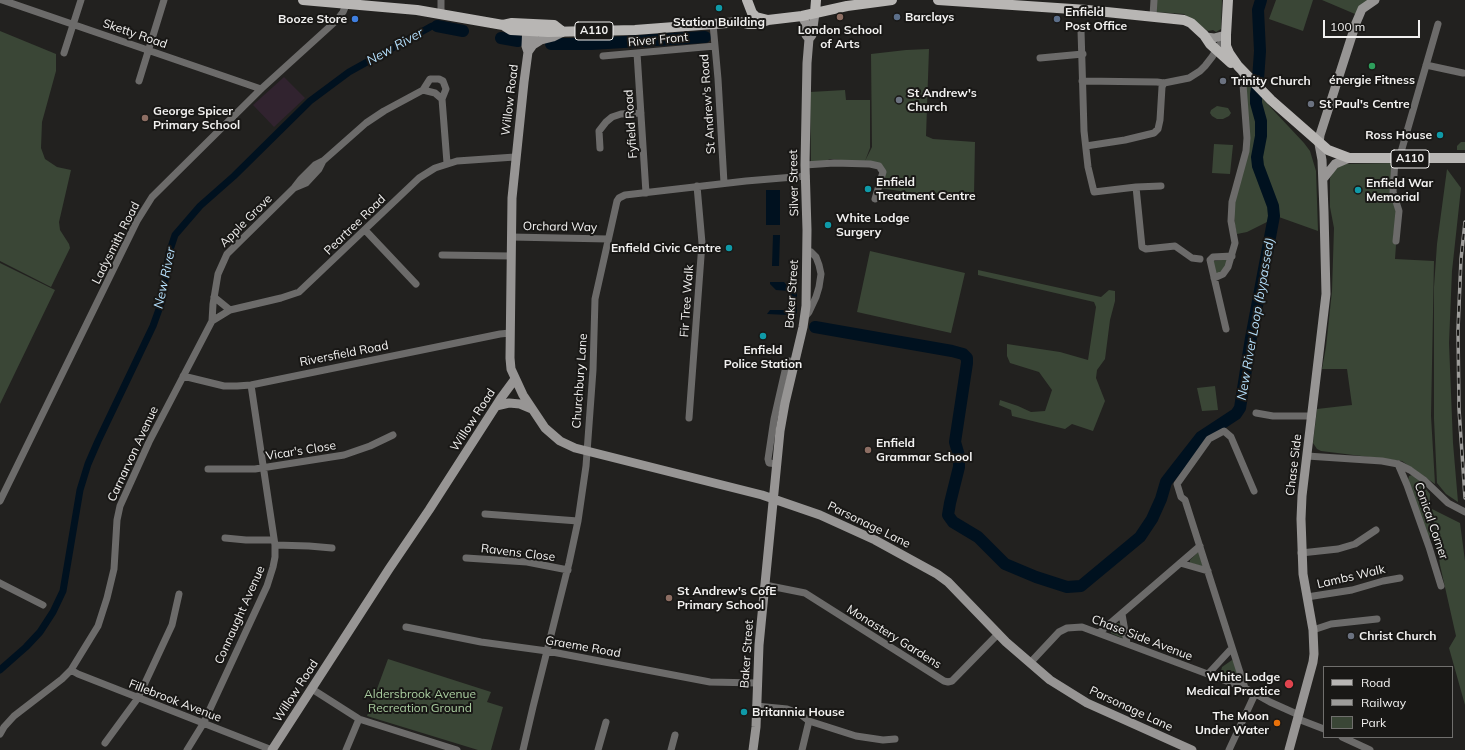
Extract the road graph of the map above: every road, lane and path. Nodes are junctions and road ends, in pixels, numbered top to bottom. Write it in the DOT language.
graph roads {
  1 [pos="2,0"];
  2 [pos="81,0"];
  3 [pos="164,0"];
  4 [pos="303,0"];
  5 [pos="441,0"];
  6 [pos="747,0"];
  7 [pos="816,0"];
  8 [pos="892,0"];
  9 [pos="938,0"];
  10 [pos="1154,0"];
  11 [pos="1228,0"];
  12 [pos="1375,0"];
  13 [pos="346,4"];
  14 [pos="815,13"];
  15 [pos="441,14"];
  16 [pos="752,14"];
  17 [pos="802,16"];
  18 [pos="1153,16"];
  19 [pos="766,19"];
  20 [pos="740,22"];
  21 [pos="72,24"];
  22 [pos="713,24"];
  23 [pos="1438,24"];
  24 [pos="531,28"];
  25 [pos="1082,30"];
  26 [pos="563,32"];
  27 [pos="1226,35"];
  28 [pos="1206,38"];
  29 [pos="809,39"];
  30 [pos="714,46"];
  31 [pos="531,48"];
  32 [pos="148,50"];
  33 [pos="1216,50"];
  34 [pos="64,53"];
  35 [pos="637,53"];
  36 [pos="1083,54"];
  37 [pos="603,56"];
  38 [pos="1040,58"];
  39 [pos="1426,65"];
  40 [pos="1240,69"];
  41 [pos="1462,72"];
  42 [pos="139,81"];
  43 [pos="1082,81"];
  44 [pos="1164,84"];
  45 [pos="261,89"];
  46 [pos="423,90"];
  47 [pos="442,99"];
  48 [pos="641,113"];
  49 [pos="1319,144"];
  50 [pos="1086,146"];
  51 [pos="600,148"];
  52 [pos="515,157"];
  53 [pos="1349,158"];
  54 [pos="1465,158"];
  55 [pos="1397,159"];
  56 [pos="447,163"];
  57 [pos="805,165"];
  58 [pos="806,176"];
  59 [pos="1323,179"];
  60 [pos="724,183"];
  61 [pos="697,186"];
  62 [pos="1161,186"];
  63 [pos="1136,187"];
  64 [pos="646,193"];
  65 [pos="874,199"];
  66 [pos="365,230"];
  67 [pos="511,237"];
  68 [pos="608,239"];
  69 [pos="1396,240"];
  70 [pos="807,251"];
  71 [pos="442,256"];
  72 [pos="511,256"];
  73 [pos="1232,256"];
  74 [pos="1200,259"];
  75 [pos="1214,278"];
  76 [pos="416,284"];
  77 [pos="214,297"];
  78 [pos="230,310"];
  79 [pos="805,317"];
  80 [pos="212,321"];
  81 [pos="1226,329"];
  82 [pos="510,333"];
  83 [pos="183,376"];
  84 [pos="515,379"];
  85 [pos="251,385"];
  86 [pos="496,406"];
  87 [pos="532,409"];
  88 [pos="1256,413"];
  89 [pos="1312,416"];
  90 [pos="689,418"];
  91 [pos="393,435"];
  92 [pos="587,451"];
  93 [pos="1307,456"];
  94 [pos="1398,464"];
  95 [pos="263,468"];
  96 [pos="208,469"];
  97 [pos="1254,490"];
  98 [pos="774,499"];
  99 [pos="0,501"];
  100 [pos="1465,512"];
  101 [pos="485,514"];
  102 [pos="578,521"];
  103 [pos="1376,530"];
  104 [pos="225,538"];
  105 [pos="274,542"];
  106 [pos="1200,546"];
  107 [pos="332,548"];
  108 [pos="1301,553"];
  109 [pos="466,558"];
  110 [pos="1180,563"];
  111 [pos="568,570"];
  112 [pos="1208,571"];
  113 [pos="1400,578"];
  114 [pos="0,583"];
  115 [pos="765,585"];
  116 [pos="1441,586"];
  117 [pos="179,594"];
  118 [pos="1307,597"];
  119 [pos="43,605"];
  120 [pos="1122,614"];
  121 [pos="1377,619"];
  122 [pos="406,627"];
  123 [pos="1313,630"];
  124 [pos="1099,633"];
  125 [pos="998,634"];
  126 [pos="1127,643"];
  127 [pos="1232,648"];
  128 [pos="547,651"];
  129 [pos="1030,663"];
  130 [pos="71,670"];
  131 [pos="1208,674"];
  132 [pos="757,683"];
  133 [pos="1246,688"];
  134 [pos="312,689"];
  135 [pos="1255,694"];
  136 [pos="138,698"];
  137 [pos="756,706"];
  138 [pos="1299,717"];
  139 [pos="359,719"];
  140 [pos="809,721"];
  141 [pos="606,722"];
  142 [pos="203,724"];
  143 [pos="1323,728"];
  144 [pos="0,734"];
  145 [pos="675,736"];
  146 [pos="1344,738"];
  147 [pos="895,739"];
  148 [pos="105,743"];
  149 [pos="437,747"];
  150 [pos="187,750"];
  151 [pos="272,750"];
  152 [pos="346,750"];
  153 [pos="457,750"];
  154 [pos="524,750"];
  155 [pos="598,750"];
  156 [pos="671,750"];
  157 [pos="753,750"];
  158 [pos="802,750"];
  159 [pos="1192,750"];
  160 [pos="1229,750"];
  161 [pos="1289,750"];
  162 [pos="1370,750"];
  1 -- 21 [label="street, Sketty Road"];
  2 -- 21 [label="street"];
  3 -- 32 [label="street"];
  4 -- 13 [label="main road, A110"];
  5 -- 15 [label="street"];
  6 -- 16 [label="main road"];
  7 -- 14 [label="main road"];
  8 -- 14 [label="main road"];
  9 -- 18 [label="main road"];
  10 -- 18 [label="street"];
  11 -- 27 [label="main road"];
  12 -- 49 [label="street"];
  13 -- 15 [label="main road, A110"];
  13 -- 45 [label="street, Ladysmith Road"];
  14 -- 17 [label="main road"];
  14 -- 29 [label="street, Silver Street"];
  15 -- 24 [label="main road, A110"];
  16 -- 19 [label="main road"];
  16 -- 20 [label="main road, A110"];
  17 -- 19 [label="main road"];
  17 -- 29 [label="street, Silver Street"];
  18 -- 28 [label="main road"];
  19 -- 20 [label="main road, A110"];
  20 -- 22 [label="main road, A110"];
  21 -- 32 [label="street, Sketty Road"];
  21 -- 34 [label="street"];
  22 -- 26 [label="main road, A110"];
  22 -- 30 [label="street, St Andrew's Road"];
  23 -- 39 [label="street"];
  24 -- 26 [label="main road, A110"];
  24 -- 31 [label="street, Willow Road"];
  25 -- 36 [label="street"];
  26 -- 31 [label="street"];
  27 -- 28 [label="street"];
  27 -- 33 [label="street"];
  27 -- 40 [label="main road"];
  28 -- 33 [label="main road"];
  29 -- 57 [label="street, Silver Street"];
  30 -- 35 [label="street, River Front"];
  30 -- 60 [label="street, St Andrew's Road"];
  31 -- 52 [label="street, Willow Road"];
  32 -- 42 [label="street"];
  32 -- 45 [label="street, Sketty Road"];
  33 -- 40 [label="main road"];
  33 -- 44 [label="street"];
  35 -- 37 [label="street, River Front"];
  35 -- 48 [label="street, Fyfield Road"];
  36 -- 38 [label="street"];
  36 -- 43 [label="street"];
  39 -- 41 [label="street"];
  39 -- 55 [label="street"];
  40 -- 49 [label="main road, A110"];
  40 -- 73 [label="street"];
  43 -- 44 [label="street"];
  43 -- 50 [label="street"];
  44 -- 50 [label="street"];
  45 -- 99 [label="street, Ladysmith Road"];
  46 -- 47 [label="street"];
  46 -- 47 [label="street, Apple Grove"];
  46 -- 77 [label="street, Apple Grove"];
  47 -- 56 [label="street, Apple Grove"];
  48 -- 51 [label="street"];
  48 -- 64 [label="street, Fyfield Road"];
  49 -- 53 [label="main road, A110"];
  49 -- 59 [label="street, Chase Side"];
  50 -- 63 [label="street"];
  52 -- 56 [label="street, Peartree Road"];
  52 -- 67 [label="street, Willow Road"];
  53 -- 55 [label="main road, A110"];
  53 -- 59 [label="street"];
  54 -- 55 [label="main road, A110"];
  55 -- 69 [label="street"];
  56 -- 66 [label="street, Peartree Road"];
  57 -- 58 [label="street, Silver Street"];
  57 -- 65 [label="street"];
  58 -- 60 [label="street, Churchbury Lane"];
  58 -- 70 [label="street, Silver Street"];
  59 -- 89 [label="street, Chase Side"];
  60 -- 61 [label="street, Churchbury Lane"];
  61 -- 64 [label="street, Churchbury Lane"];
  61 -- 90 [label="street, Fir Tree Walk"];
  62 -- 63 [label="street"];
  63 -- 74 [label="street"];
  64 -- 68 [label="street, Churchbury Lane"];
  66 -- 76 [label="street"];
  66 -- 78 [label="street, Peartree Road"];
  67 -- 68 [label="street, Orchard Way"];
  67 -- 72 [label="street, Willow Road"];
  68 -- 92 [label="street, Churchbury Lane"];
  70 -- 79 [label="street, Baker Street"];
  70 -- 79 [label="street"];
  71 -- 72 [label="street"];
  72 -- 82 [label="street, Willow Road"];
  73 -- 75 [label="street"];
  73 -- 75 [label="street"];
  75 -- 81 [label="street"];
  77 -- 78 [label="street"];
  77 -- 80 [label="street, Apple Grove"];
  78 -- 80 [label="street, Peartree Road"];
  79 -- 98 [label="street, Baker Street"];
  80 -- 83 [label="street, Carnarvon Avenue"];
  82 -- 84 [label="street, Willow Road"];
  82 -- 85 [label="street, Riversfield Road"];
  83 -- 85 [label="street, Riversfield Road"];
  83 -- 130 [label="street, Carnarvon Avenue"];
  84 -- 86 [label="street, Willow Road"];
  84 -- 87 [label="street, Parsonage Lane"];
  85 -- 95 [label="street, Connaught Avenue"];
  86 -- 87 [label="street"];
  86 -- 134 [label="street, Willow Road"];
  87 -- 92 [label="street, Parsonage Lane"];
  88 -- 89 [label="street"];
  89 -- 93 [label="street, Chase Side"];
  91 -- 95 [label="street, Vicar's Close"];
  92 -- 98 [label="street, Parsonage Lane"];
  92 -- 102 [label="street, Churchbury Lane"];
  93 -- 94 [label="street"];
  93 -- 108 [label="street, Chase Side"];
  94 -- 100 [label="street"];
  94 -- 116 [label="street, Conical Corner"];
  95 -- 96 [label="street, Vicar's Close"];
  95 -- 105 [label="street, Connaught Avenue"];
  97 -- 106 [label="street"];
  98 -- 115 [label="street, Baker Street"];
  98 -- 125 [label="street, Parsonage Lane"];
  101 -- 102 [label="street"];
  102 -- 111 [label="street, Churchbury Lane"];
  103 -- 108 [label="street"];
  104 -- 105 [label="street"];
  105 -- 107 [label="street"];
  105 -- 142 [label="street, Connaught Avenue"];
  106 -- 110 [label="street"];
  106 -- 112 [label="street"];
  108 -- 118 [label="street, Chase Side"];
  109 -- 111 [label="street, Ravens Close"];
  110 -- 112 [label="street"];
  110 -- 120 [label="street"];
  111 -- 128 [label="street, Churchbury Lane"];
  112 -- 127 [label="street"];
  113 -- 118 [label="street, Lambs Walk"];
  114 -- 119 [label="street"];
  115 -- 125 [label="street, Monastery Gardens"];
  115 -- 132 [label="street, Baker Street"];
  117 -- 136 [label="street"];
  118 -- 123 [label="street, Chase Side"];
  120 -- 124 [label="street"];
  120 -- 126 [label="street"];
  121 -- 123 [label="street"];
  122 -- 128 [label="street, Graeme Road"];
  123 -- 138 [label="street, Chase Side"];
  124 -- 126 [label="street, Chase Side Avenue"];
  124 -- 129 [label="street, Chase Side Avenue"];
  125 -- 129 [label="street, Parsonage Lane"];
  126 -- 131 [label="street, Chase Side Avenue"];
  127 -- 131 [label="street"];
  127 -- 133 [label="street"];
  128 -- 132 [label="street, Graeme Road"];
  128 -- 154 [label="street, Churchbury Lane"];
  129 -- 159 [label="street, Parsonage Lane"];
  130 -- 136 [label="street, Fillebrook Avenue"];
  130 -- 144 [label="street, Carnarvon Avenue"];
  131 -- 133 [label="street, Chase Side Avenue"];
  132 -- 137 [label="street, Baker Street"];
  133 -- 135 [label="street, Chase Side Avenue"];
  134 -- 139 [label="street"];
  134 -- 151 [label="street, Willow Road"];
  135 -- 138 [label="street, Chase Side Avenue"];
  135 -- 160 [label="street"];
  136 -- 142 [label="street, Fillebrook Avenue"];
  136 -- 148 [label="street"];
  137 -- 140 [label="street"];
  137 -- 157 [label="street, Baker Street"];
  138 -- 143 [label="street, Chase Side Avenue"];
  138 -- 161 [label="street, Chase Side"];
  139 -- 149 [label="street"];
  139 -- 152 [label="street"];
  140 -- 147 [label="street"];
  140 -- 158 [label="street"];
  141 -- 155 [label="street"];
  142 -- 150 [label="street, Connaught Avenue"];
  142 -- 151 [label="street, Fillebrook Avenue"];
  145 -- 156 [label="street"];
  146 -- 162 [label="street"];
  149 -- 153 [label="street"];
}
